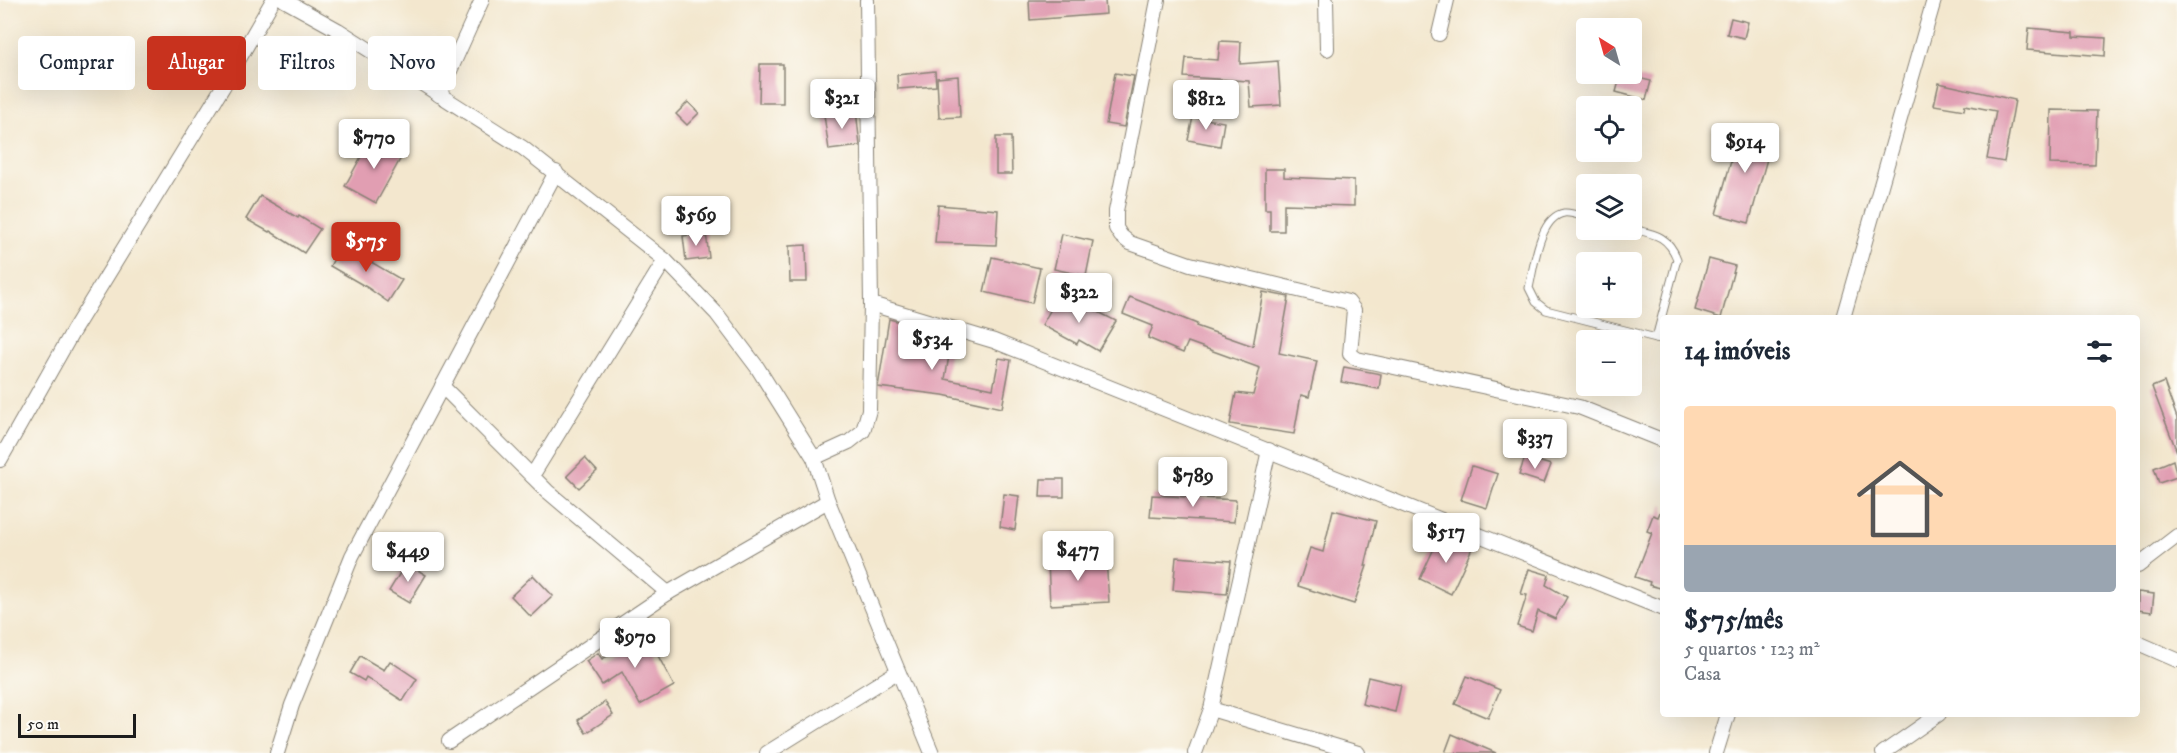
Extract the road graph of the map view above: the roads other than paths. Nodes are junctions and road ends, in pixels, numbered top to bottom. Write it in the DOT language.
graph roads {
  1 [pos="273,0"];
  2 [pos="284,0"];
  3 [pos="482,0"];
  4 [pos="867,0"];
  5 [pos="1158,0"];
  6 [pos="1326,0"];
  7 [pos="1447,0"];
  8 [pos="1934,0"];
  9 [pos="1439,34"];
  10 [pos="1327,49"];
  11 [pos="439,95"];
  12 [pos="556,172"];
  13 [pos="1576,215"];
  14 [pos="1642,231"];
  15 [pos="665,260"];
  16 [pos="871,304"];
  17 [pos="1665,315"];
  18 [pos="1844,315"];
  19 [pos="1660,339"];
  20 [pos="442,387"];
  21 [pos="1660,439"];
  22 [pos="1269,450"];
  23 [pos="814,458"];
  24 [pos="0,460"];
  25 [pos="532,476"];
  26 [pos="828,501"];
  27 [pos="2177,536"];
  28 [pos="2140,564"];
  29 [pos="668,593"];
  30 [pos="1660,607"];
  31 [pos="2140,644"];
  32 [pos="2177,660"];
  33 [pos="897,672"];
  34 [pos="1210,709"];
  35 [pos="1727,717"];
  36 [pos="1935,717"];
  37 [pos="449,741"];
  38 [pos="277,753"];
  39 [pos="767,753"];
  40 [pos="932,753"];
  41 [pos="1195,753"];
  42 [pos="1358,753"];
  43 [pos="1716,753"];
  44 [pos="1883,753"];
  1 -- 24 [label="street"];
  2 -- 11 [label="street"];
  3 -- 11 [label="street"];
  4 -- 16 [label="street"];
  5 -- 21 [label="street"];
  6 -- 10 [label="street"];
  7 -- 9 [label="street"];
  8 -- 18 [label="street"];
  11 -- 12 [label="street"];
  12 -- 15 [label="street"];
  12 -- 20 [label="street"];
  13 -- 19 [label="lane"];
  14 -- 17 [label="lane"];
  15 -- 23 [label="street"];
  15 -- 25 [label="street"];
  16 -- 22 [label="street"];
  16 -- 23 [label="street"];
  20 -- 25 [label="street"];
  20 -- 38 [label="street"];
  22 -- 30 [label="street"];
  22 -- 34 [label="street"];
  23 -- 26 [label="street"];
  25 -- 29 [label="street"];
  26 -- 29 [label="street"];
  26 -- 33 [label="street"];
  27 -- 28 [label="street"];
  29 -- 37 [label="street"];
  31 -- 32 [label="street"];
  33 -- 39 [label="street"];
  33 -- 40 [label="street"];
  34 -- 41 [label="street"];
  34 -- 42 [label="street"];
  35 -- 43 [label="street"];
  36 -- 44 [label="street"];
}
